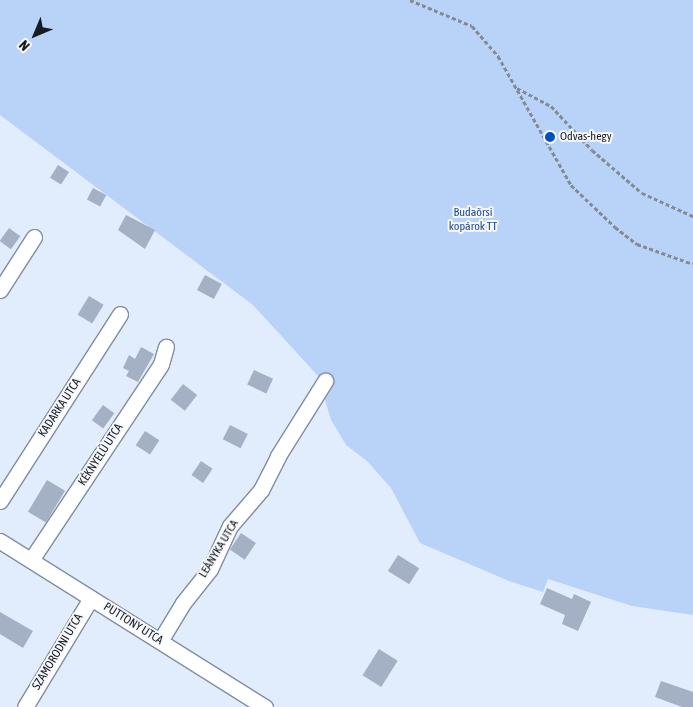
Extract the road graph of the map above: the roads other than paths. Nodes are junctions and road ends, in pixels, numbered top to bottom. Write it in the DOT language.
graph roads {
  1 [pos="34,237"];
  2 [pos="0,290"];
  3 [pos="120,314"];
  4 [pos="166,347"];
  5 [pos="325,381"];
  6 [pos="0,501"];
  7 [pos="0,541"];
  8 [pos="31,560"];
  9 [pos="91,598"];
  10 [pos="160,641"];
  11 [pos="25,707"];
  12 [pos="265,707"];
  1 -- 2 [label="street"];
  3 -- 6 [label="street, KADARKA UTCA"];
  4 -- 8 [label="street, KÉKNYELŰ UTCA"];
  5 -- 10 [label="street, LEÁNYKA UTCA"];
  7 -- 8 [label="street, PUTTONY UTCA"];
  8 -- 9 [label="street, PUTTONY UTCA"];
  9 -- 10 [label="street, PUTTONY UTCA"];
  9 -- 11 [label="street, SZAMORODNI UTCA"];
  10 -- 12 [label="street, PUTTONY UTCA"];
}
